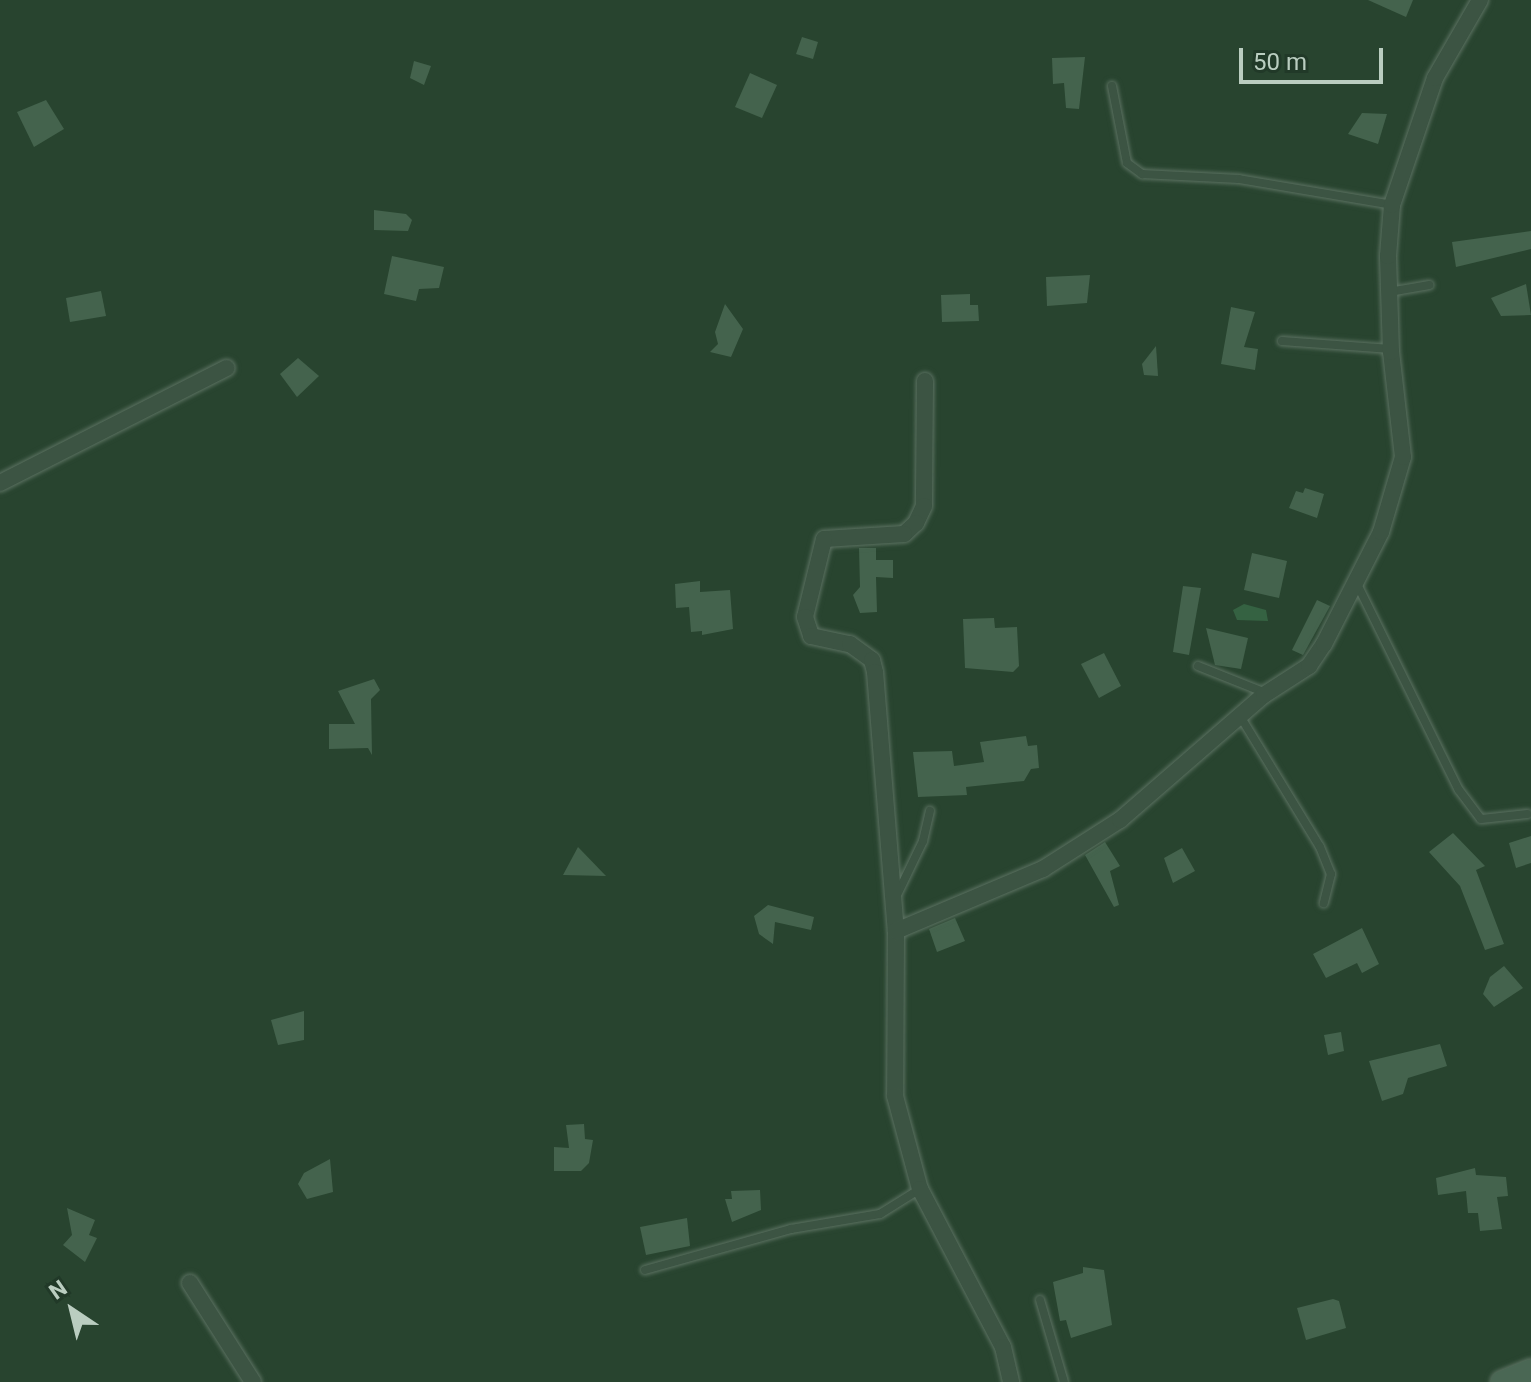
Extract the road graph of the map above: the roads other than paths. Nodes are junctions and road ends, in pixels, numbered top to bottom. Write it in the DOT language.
graph roads {
  1 [pos="1480,0"];
  2 [pos="1112,86"];
  3 [pos="1392,205"];
  4 [pos="1429,285"];
  5 [pos="1389,292"];
  6 [pos="1282,341"];
  7 [pos="1391,349"];
  8 [pos="227,368"];
  9 [pos="925,381"];
  10 [pos="0,483"];
  11 [pos="1355,581"];
  12 [pos="1198,666"];
  13 [pos="1266,693"];
  14 [pos="1240,716"];
  15 [pos="930,811"];
  16 [pos="1528,814"];
  17 [pos="1324,903"];
  18 [pos="893,904"];
  19 [pos="896,931"];
  20 [pos="920,1189"];
  21 [pos="645,1270"];
  22 [pos="190,1283"];
  23 [pos="1040,1300"];
  24 [pos="1531,1370"];
  25 [pos="253,1382"];
  26 [pos="1011,1382"];
  27 [pos="1064,1382"];
  28 [pos="1502,1382"];
  1 -- 3 [label="street"];
  2 -- 3 [label="lane"];
  3 -- 5 [label="street"];
  4 -- 5 [label="lane"];
  5 -- 7 [label="street"];
  6 -- 7 [label="lane"];
  7 -- 11 [label="street"];
  8 -- 10 [label="street"];
  9 -- 18 [label="street"];
  11 -- 13 [label="street"];
  11 -- 16 [label="lane"];
  12 -- 13 [label="lane"];
  13 -- 14 [label="street"];
  14 -- 17 [label="lane"];
  14 -- 19 [label="street"];
  15 -- 18 [label="lane"];
  18 -- 19 [label="street"];
  19 -- 20 [label="street"];
  20 -- 21 [label="lane"];
  20 -- 26 [label="street"];
  22 -- 25 [label="street"];
  23 -- 27 [label="lane"];
  24 -- 28 [label="main road"];
}
